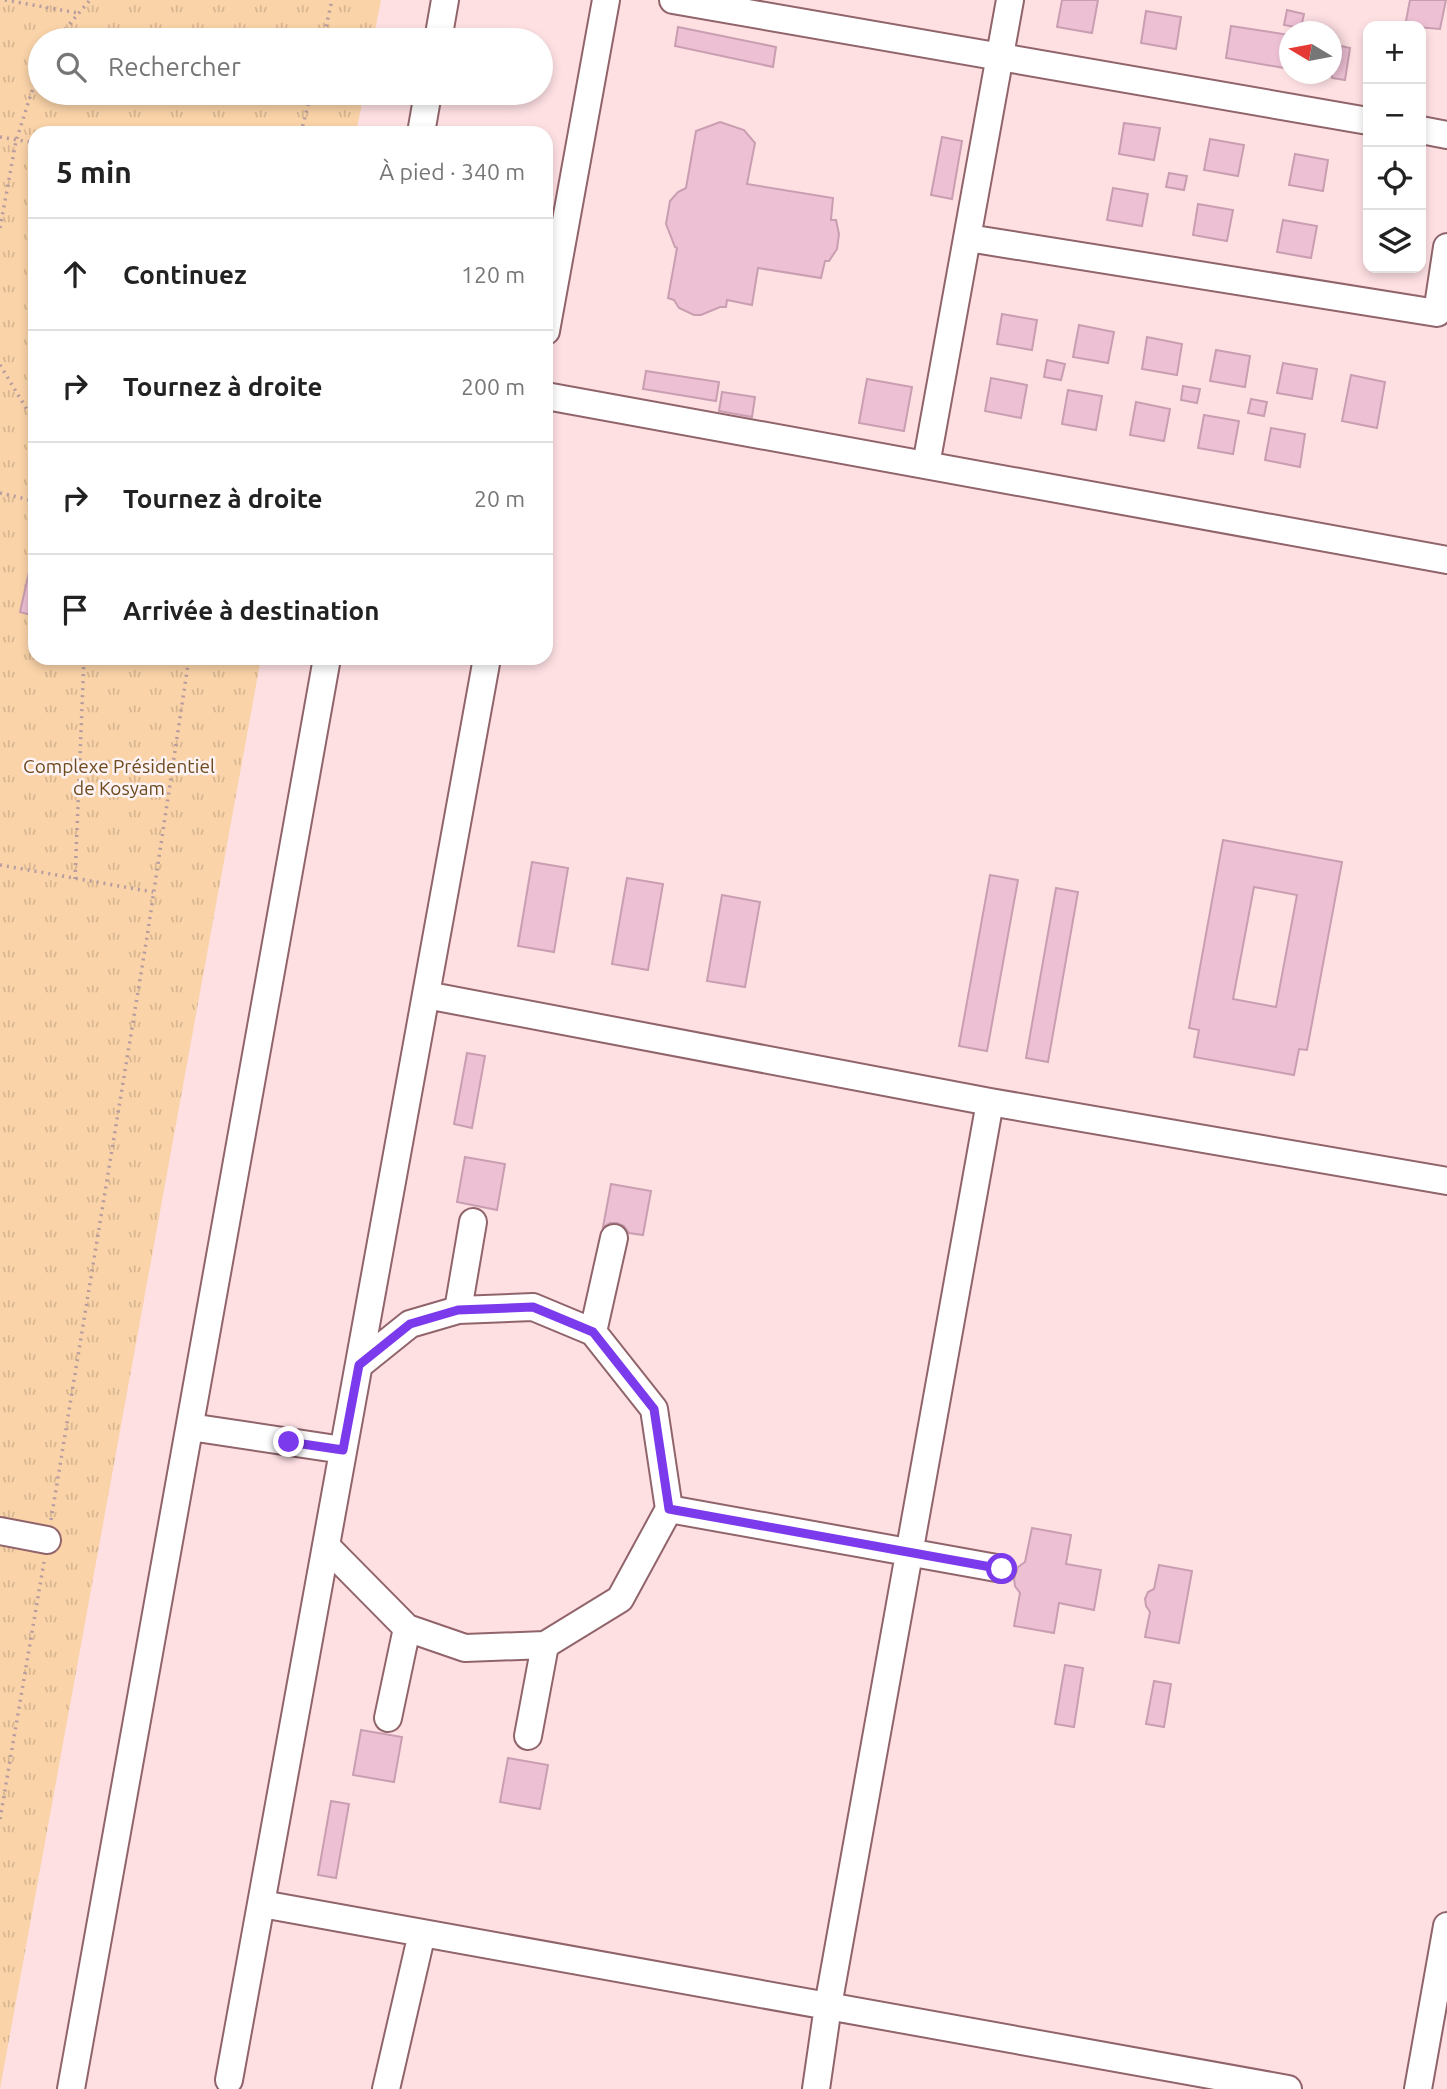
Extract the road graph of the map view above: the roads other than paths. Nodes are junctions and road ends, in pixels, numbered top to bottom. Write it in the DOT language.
graph roads {
  1 [pos="445,0"];
  2 [pos="606,0"];
  3 [pos="673,0"];
  4 [pos="1010,0"];
  5 [pos="440,28"];
  6 [pos="1000,56"];
  7 [pos="426,105"];
  8 [pos="1363,120"];
  9 [pos="422,126"];
  10 [pos="1426,131"];
  11 [pos="1447,135"];
  12 [pos="968,238"];
  13 [pos="1447,247"];
  14 [pos="553,292"];
  15 [pos="553,397"];
  16 [pos="926,465"];
  17 [pos="1447,560"];
  18 [pos="326,665"];
  19 [pos="486,665"];
  20 [pos="426,995"];
  21 [pos="990,1102"];
  22 [pos="1447,1181"];
  23 [pos="473,1222"];
  24 [pos="614,1238"];
  25 [pos="458,1310"];
  26 [pos="593,1332"];
  27 [pos="359,1365"];
  28 [pos="190,1427"];
  29 [pos="343,1450"];
  30 [pos="669,1509"];
  31 [pos="0,1531"];
  32 [pos="47,1540"];
  33 [pos="326,1546"];
  34 [pos="909,1552"];
  35 [pos="1002,1569"];
  36 [pos="407,1628"];
  37 [pos="545,1645"];
  38 [pos="388,1718"];
  39 [pos="528,1736"];
  40 [pos="262,1904"];
  41 [pos="1447,1926"];
  42 [pos="422,1933"];
  43 [pos="828,2006"];
  44 [pos="229,2080"];
  45 [pos="71,2089"];
  46 [pos="386,2089"];
  47 [pos="816,2089"];
  48 [pos="1288,2089"];
  49 [pos="1418,2089"];
  1 -- 5 [label="lane"];
  2 -- 14 [label="lane"];
  3 -- 6 [label="lane"];
  4 -- 6 [label="lane"];
  6 -- 8 [label="lane"];
  6 -- 12 [label="lane"];
  7 -- 9 [label="lane"];
  10 -- 11 [label="lane"];
  12 -- 13 [label="lane"];
  12 -- 16 [label="lane"];
  15 -- 16 [label="lane"];
  16 -- 17 [label="lane"];
  18 -- 28 [label="lane"];
  19 -- 20 [label="lane"];
  20 -- 21 [label="lane"];
  20 -- 27 [label="lane"];
  21 -- 22 [label="lane"];
  21 -- 34 [label="lane"];
  23 -- 25 [label="lane"];
  24 -- 26 [label="lane"];
  25 -- 26 [label="lane"];
  25 -- 27 [label="lane"];
  26 -- 30 [label="lane"];
  27 -- 29 [label="lane"];
  28 -- 29 [label="lane"];
  28 -- 45 [label="lane"];
  29 -- 33 [label="lane"];
  30 -- 34 [label="lane"];
  30 -- 37 [label="lane"];
  31 -- 32 [label="lane"];
  33 -- 36 [label="lane"];
  33 -- 40 [label="lane"];
  34 -- 35 [label="lane"];
  34 -- 43 [label="lane"];
  36 -- 37 [label="lane"];
  36 -- 38 [label="lane"];
  37 -- 39 [label="lane"];
  40 -- 42 [label="lane"];
  40 -- 44 [label="lane"];
  41 -- 49 [label="lane"];
  42 -- 43 [label="lane"];
  42 -- 46 [label="lane"];
  43 -- 47 [label="lane"];
  43 -- 48 [label="lane"];
}
